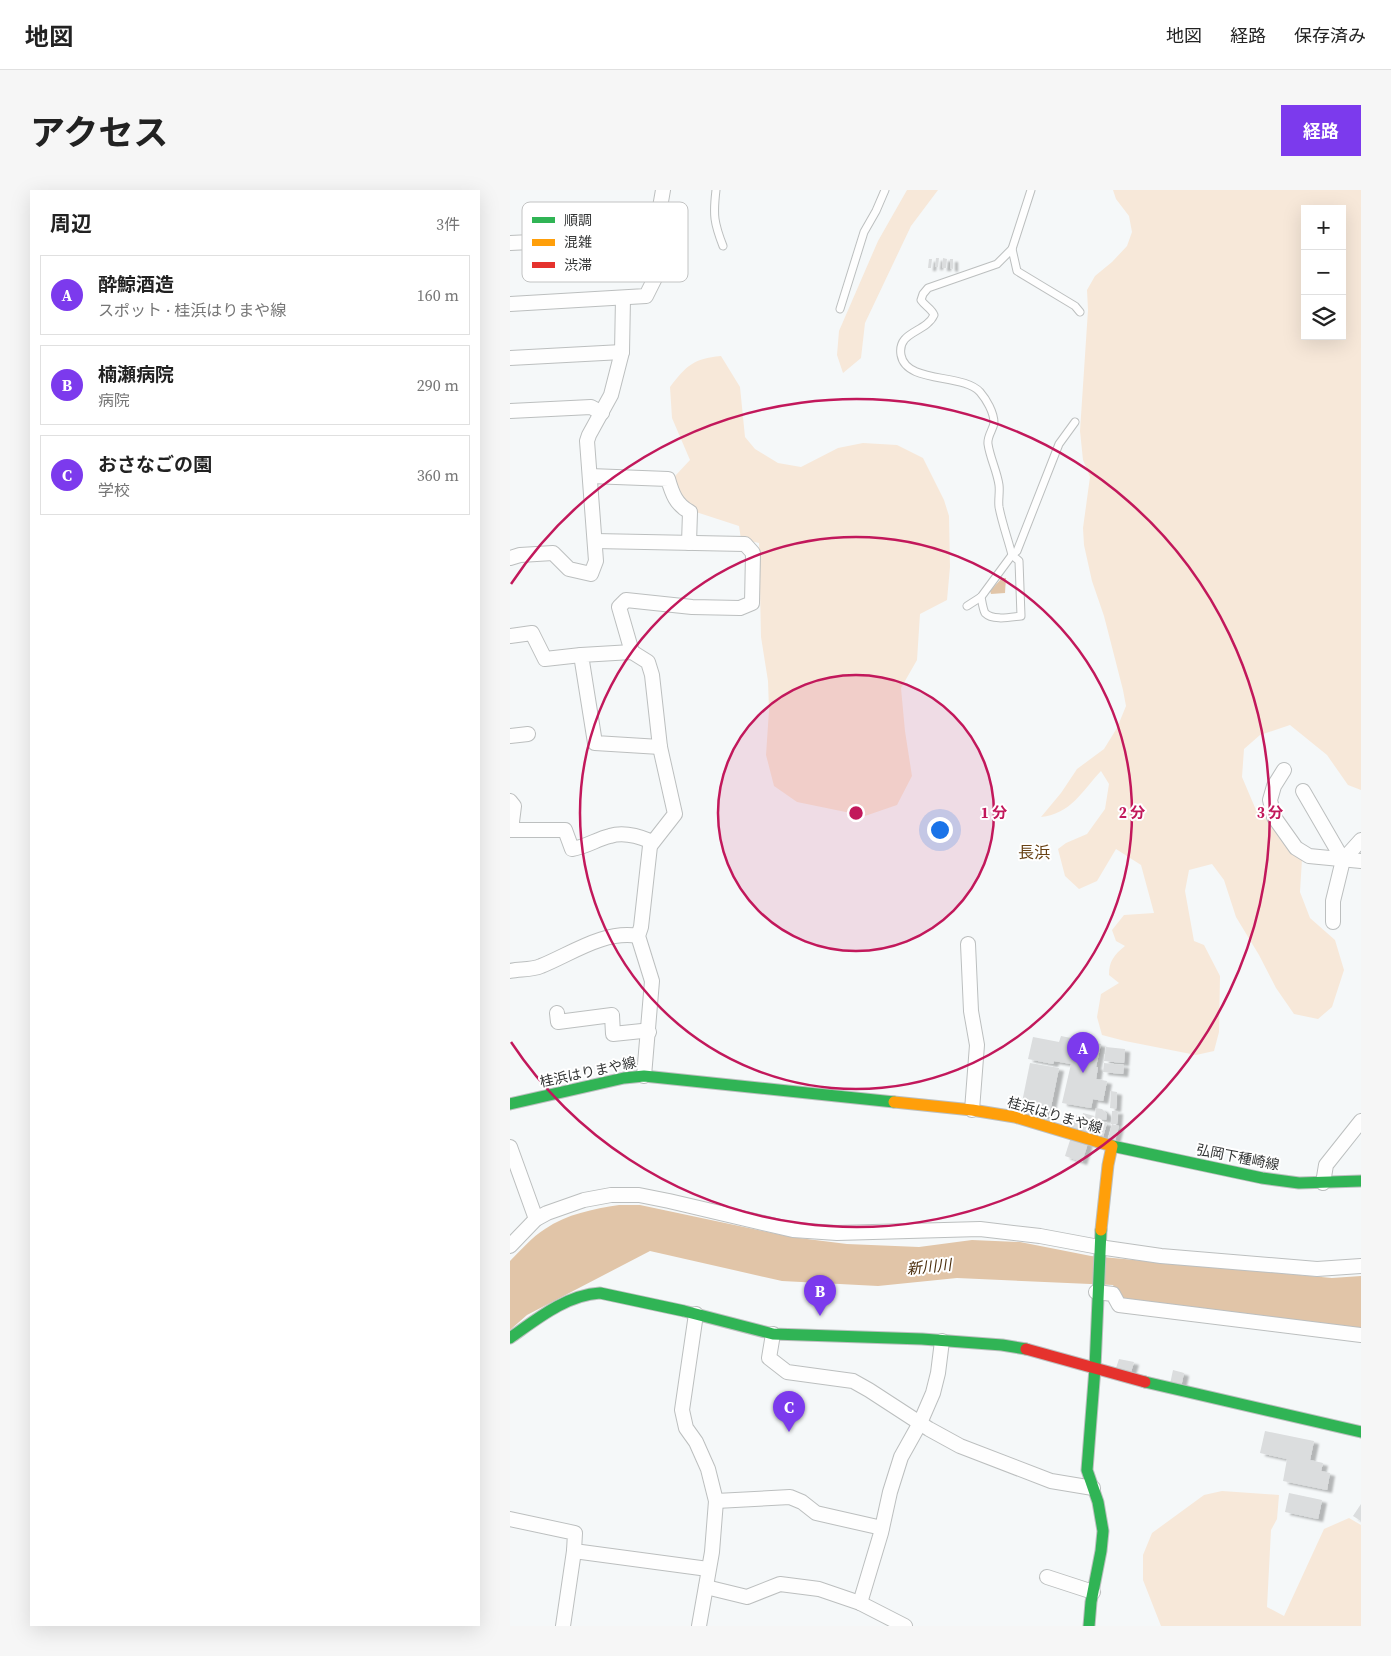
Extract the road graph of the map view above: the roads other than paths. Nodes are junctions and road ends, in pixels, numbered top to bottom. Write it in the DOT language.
graph roads {
  1 [pos="716,190"];
  2 [pos="885,190"];
  3 [pos="1031,190"];
  4 [pos="723,246"];
  5 [pos="1012,249"];
  6 [pos="652,282"];
  7 [pos="623,298"];
  8 [pos="510,304"];
  9 [pos="840,309"];
  10 [pos="1080,312"];
  11 [pos="622,352"];
  12 [pos="510,358"];
  13 [pos="510,411"];
  14 [pos="602,412"];
  15 [pos="1075,422"];
  16 [pos="590,476"];
  17 [pos="595,541"];
  18 [pos="689,543"];
  19 [pos="1012,555"];
  20 [pos="510,558"];
  21 [pos="981,597"];
  22 [pos="967,606"];
  23 [pos="510,636"];
  24 [pos="632,652"];
  25 [pos="581,655"];
  26 [pos="528,734"];
  27 [pos="510,736"];
  28 [pos="660,747"];
  29 [pos="1284,770"];
  30 [pos="1303,791"];
  31 [pos="510,802"];
  32 [pos="511,830"];
  33 [pos="510,834"];
  34 [pos="1361,840"];
  35 [pos="650,846"];
  36 [pos="1343,860"];
  37 [pos="1361,861"];
  38 [pos="1333,922"];
  39 [pos="638,936"];
  40 [pos="968,944"];
  41 [pos="510,971"];
  42 [pos="556,1013"];
  43 [pos="649,1032"];
  44 [pos="644,1076"];
  45 [pos="510,1104"];
  46 [pos="972,1110"];
  47 [pos="1361,1121"];
  48 [pos="1112,1146"];
  49 [pos="510,1147"];
  50 [pos="1361,1181"];
  51 [pos="1323,1183"];
  52 [pos="536,1219"];
  53 [pos="510,1246"];
  54 [pos="1098,1250"];
  55 [pos="1361,1266"];
  56 [pos="1096,1288"];
  57 [pos="696,1314"];
  58 [pos="772,1334"];
  59 [pos="1361,1335"];
  60 [pos="510,1338"];
  61 [pos="942,1341"];
  62 [pos="1094,1368"];
  63 [pos="920,1423"];
  64 [pos="1361,1432"];
  65 [pos="1093,1488"];
  66 [pos="716,1501"];
  67 [pos="510,1520"];
  68 [pos="882,1528"];
  69 [pos="574,1551"];
  70 [pos="708,1569"];
  71 [pos="1046,1577"];
  72 [pos="706,1587"];
  73 [pos="1093,1592"];
  74 [pos="860,1603"];
  75 [pos="563,1626"];
  76 [pos="699,1626"];
  77 [pos="905,1626"];
  78 [pos="1090,1626"];
  1 -- 4 [label="lane"];
  2 -- 9 [label="lane"];
  3 -- 5 [label="lane"];
  5 -- 10 [label="lane"];
  5 -- 19 [label="lane"];
  6 -- 7 [label="street"];
  7 -- 8 [label="street"];
  7 -- 11 [label="street"];
  11 -- 12 [label="street"];
  11 -- 14 [label="street"];
  13 -- 14 [label="street"];
  14 -- 16 [label="street"];
  15 -- 19 [label="lane"];
  16 -- 17 [label="street"];
  16 -- 18 [label="street"];
  17 -- 18 [label="street"];
  17 -- 20 [label="street"];
  18 -- 24 [label="street"];
  19 -- 21 [label="lane"];
  19 -- 21 [label="lane"];
  21 -- 22 [label="lane"];
  23 -- 25 [label="street"];
  24 -- 25 [label="street"];
  24 -- 28 [label="street"];
  25 -- 28 [label="street"];
  26 -- 27 [label="street"];
  28 -- 35 [label="street"];
  29 -- 36 [label="street"];
  30 -- 36 [label="street"];
  31 -- 32 [label="street"];
  32 -- 33 [label="street"];
  32 -- 35 [label="street"];
  34 -- 36 [label="street"];
  35 -- 39 [label="street"];
  36 -- 37 [label="street"];
  36 -- 38 [label="street"];
  39 -- 41 [label="street"];
  39 -- 43 [label="street"];
  40 -- 46 [label="street"];
  42 -- 43 [label="street"];
  43 -- 44 [label="street"];
  44 -- 45 [label="main road, 桂浜はりまや線"];
  44 -- 46 [label="main road, 桂浜はりまや線"];
  46 -- 48 [label="main road, 桂浜はりまや線"];
  47 -- 51 [label="street"];
  48 -- 51 [label="main road, 弘岡下種崎線"];
  48 -- 54 [label="main road, 桂浜はりまや線"];
  49 -- 52 [label="street"];
  50 -- 51 [label="main road, 弘岡下種崎線"];
  52 -- 53 [label="street"];
  52 -- 54 [label="street"];
  54 -- 55 [label="street"];
  54 -- 56 [label="main road, 桂浜はりまや線"];
  56 -- 59 [label="street"];
  56 -- 62 [label="main road, 桂浜はりまや線"];
  57 -- 58 [label="main road"];
  57 -- 60 [label="main road"];
  57 -- 66 [label="street"];
  58 -- 61 [label="main road"];
  58 -- 63 [label="street"];
  61 -- 62 [label="main road"];
  61 -- 63 [label="street"];
  62 -- 64 [label="main road"];
  62 -- 65 [label="main road, 桂浜はりまや線"];
  63 -- 65 [label="street"];
  63 -- 68 [label="street"];
  65 -- 73 [label="main road, 桂浜はりまや線"];
  66 -- 68 [label="street"];
  66 -- 70 [label="street"];
  67 -- 69 [label="street"];
  68 -- 74 [label="street"];
  69 -- 70 [label="street"];
  69 -- 75 [label="street"];
  70 -- 72 [label="street"];
  71 -- 73 [label="street"];
  72 -- 74 [label="street"];
  72 -- 76 [label="street"];
  73 -- 78 [label="main road, 桂浜はりまや線"];
  74 -- 77 [label="street"];
}
